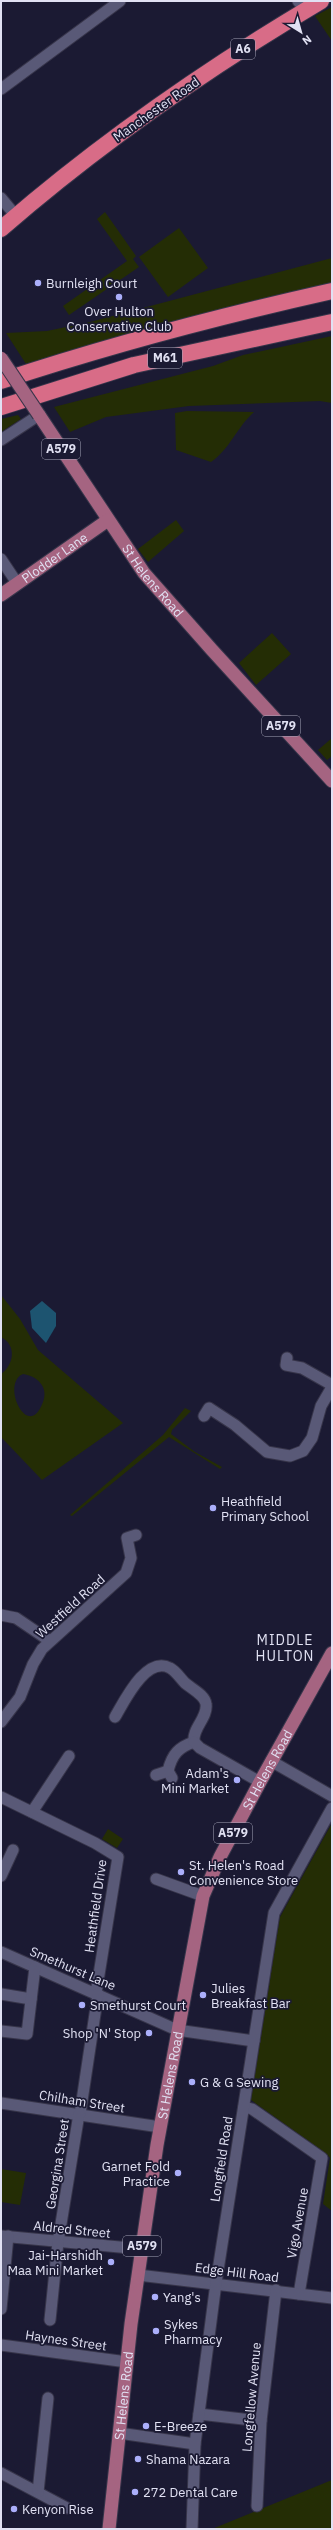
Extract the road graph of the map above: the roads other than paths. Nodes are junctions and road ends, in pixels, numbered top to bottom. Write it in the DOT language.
graph roads {
  1 [pos="120,1"];
  2 [pos="321,1"];
  3 [pos="302,5"];
  4 [pos="1,89"];
  5 [pos="1,198"];
  6 [pos="16,216"];
  7 [pos="1,229"];
  8 [pos="332,290"];
  9 [pos="332,322"];
  10 [pos="1,358"];
  11 [pos="1,381"];
  12 [pos="1,407"];
  13 [pos="38,420"];
  14 [pos="1,440"];
  15 [pos="108,520"];
  16 [pos="1,559"];
  17 [pos="17,583"];
  18 [pos="1,595"];
  19 [pos="332,781"];
  20 [pos="287,1358"];
  21 [pos="332,1386"];
  22 [pos="204,1416"];
  23 [pos="136,1535"];
  24 [pos="1,1616"];
  25 [pos="50,1641"];
  26 [pos="332,1653"];
  27 [pos="115,1717"];
  28 [pos="1,1722"];
  29 [pos="194,1742"];
  30 [pos="69,1756"];
  31 [pos="271,1761"];
  32 [pos="156,1775"];
  33 [pos="260,1782"];
  34 [pos="332,1796"];
  35 [pos="1,1797"];
  36 [pos="332,1808"];
  37 [pos="32,1812"];
  38 [pos="13,1850"];
  39 [pos="1,1876"];
  40 [pos="156,1879"];
  41 [pos="203,1896"];
  42 [pos="1,1952"];
  43 [pos="35,1967"];
  44 [pos="2,1985"];
  45 [pos="1,1992"];
  46 [pos="97,1994"];
  47 [pos="31,1999"];
  48 [pos="177,2030"];
  49 [pos="1,2031"];
  50 [pos="254,2041"];
  51 [pos="1,2102"];
  52 [pos="244,2107"];
  53 [pos="79,2114"];
  54 [pos="160,2127"];
  55 [pos="4,2236"];
  56 [pos="58,2242"];
  57 [pos="141,2249"];
  58 [pos="138,2275"];
  59 [pos="216,2283"];
  60 [pos="276,2290"];
  61 [pos="299,2294"];
  62 [pos="332,2298"];
  63 [pos="1,2309"];
  64 [pos="50,2320"];
  65 [pos="1,2345"];
  66 [pos="127,2362"];
  67 [pos="48,2398"];
  68 [pos="199,2414"];
  69 [pos="261,2421"];
  70 [pos="119,2433"];
  71 [pos="195,2444"];
  72 [pos="1,2473"];
  73 [pos="38,2492"];
  74 [pos="257,2506"];
  75 [pos="67,2508"];
  76 [pos="109,2529"];
  77 [pos="192,2529"];
  1 -- 4 [label="street"];
  2 -- 3 [label="highway, Manchester Road / A6"];
  3 -- 6 [label="highway, Manchester Road / A6"];
  5 -- 6 [label="street"];
  6 -- 7 [label="highway, Manchester Road / A6"];
  8 -- 11 [label="highway, M61"];
  9 -- 12 [label="highway, M61"];
  10 -- 13 [label="main road, St Helens Road / A579, bridge"];
  13 -- 14 [label="street"];
  13 -- 15 [label="main road, St Helens Road / A579"];
  15 -- 17 [label="main road, Plodder Lane"];
  15 -- 19 [label="main road, St Helens Road / A579"];
  16 -- 17 [label="street"];
  17 -- 18 [label="main road, Plodder Lane"];
  20 -- 21 [label="street"];
  21 -- 22 [label="street"];
  23 -- 25 [label="street, Westfield Road"];
  24 -- 25 [label="street"];
  25 -- 28 [label="street, Westfield Road"];
  26 -- 31 [label="main road, St Helens Road / A579"];
  27 -- 29 [label="street"];
  29 -- 32 [label="street"];
  29 -- 33 [label="street"];
  30 -- 37 [label="street"];
  31 -- 33 [label="main road, St Helens Road / A579"];
  31 -- 34 [label="street"];
  33 -- 41 [label="main road, St Helens Road / A579"];
  35 -- 37 [label="street, Heathfield Drive"];
  36 -- 50 [label="street, Longfield Road"];
  37 -- 46 [label="street, Heathfield Drive"];
  38 -- 39 [label="street"];
  40 -- 41 [label="street"];
  41 -- 48 [label="main road, St Helens Road / A579"];
  42 -- 43 [label="street, Smethurst Lane"];
  43 -- 46 [label="street, Smethurst Lane"];
  43 -- 47 [label="street"];
  44 -- 45 [label="street"];
  45 -- 47 [label="street"];
  46 -- 48 [label="street, Smethurst Lane"];
  46 -- 53 [label="street, Georgina Street"];
  47 -- 49 [label="street"];
  48 -- 50 [label="street, Smethurst Lane"];
  48 -- 54 [label="main road, St Helens Road / A579"];
  50 -- 52 [label="street, Longfield Road"];
  51 -- 53 [label="street, Chilham Street"];
  52 -- 59 [label="street, Longfield Road"];
  52 -- 61 [label="street, Vigo Avenue"];
  53 -- 54 [label="street, Chilham Street"];
  53 -- 56 [label="street, Georgina Street"];
  54 -- 57 [label="main road, St Helens Road / A579"];
  55 -- 56 [label="street, Aldred Street"];
  55 -- 63 [label="street"];
  56 -- 57 [label="street, Aldred Street"];
  56 -- 64 [label="street, Georgina Street"];
  57 -- 58 [label="main road, St Helens Road / A579"];
  58 -- 59 [label="street, Edge Hill Road"];
  58 -- 66 [label="main road, St Helens Road / A579"];
  59 -- 60 [label="street, Edge Hill Road"];
  59 -- 68 [label="street, Longfield Road"];
  60 -- 61 [label="street, Edge Hill Road"];
  60 -- 69 [label="street, Longfellow Avenue"];
  61 -- 62 [label="street, Edge Hill Road"];
  65 -- 66 [label="street, Haynes Street"];
  66 -- 70 [label="main road, St Helens Road / A579"];
  67 -- 73 [label="street"];
  68 -- 69 [label="street"];
  68 -- 71 [label="street, Longfield Road"];
  69 -- 74 [label="street, Longfellow Avenue"];
  70 -- 71 [label="street"];
  70 -- 76 [label="main road, St Helens Road / A579"];
  71 -- 77 [label="street, Longfield Road"];
  72 -- 73 [label="street"];
  73 -- 75 [label="street"];
}
